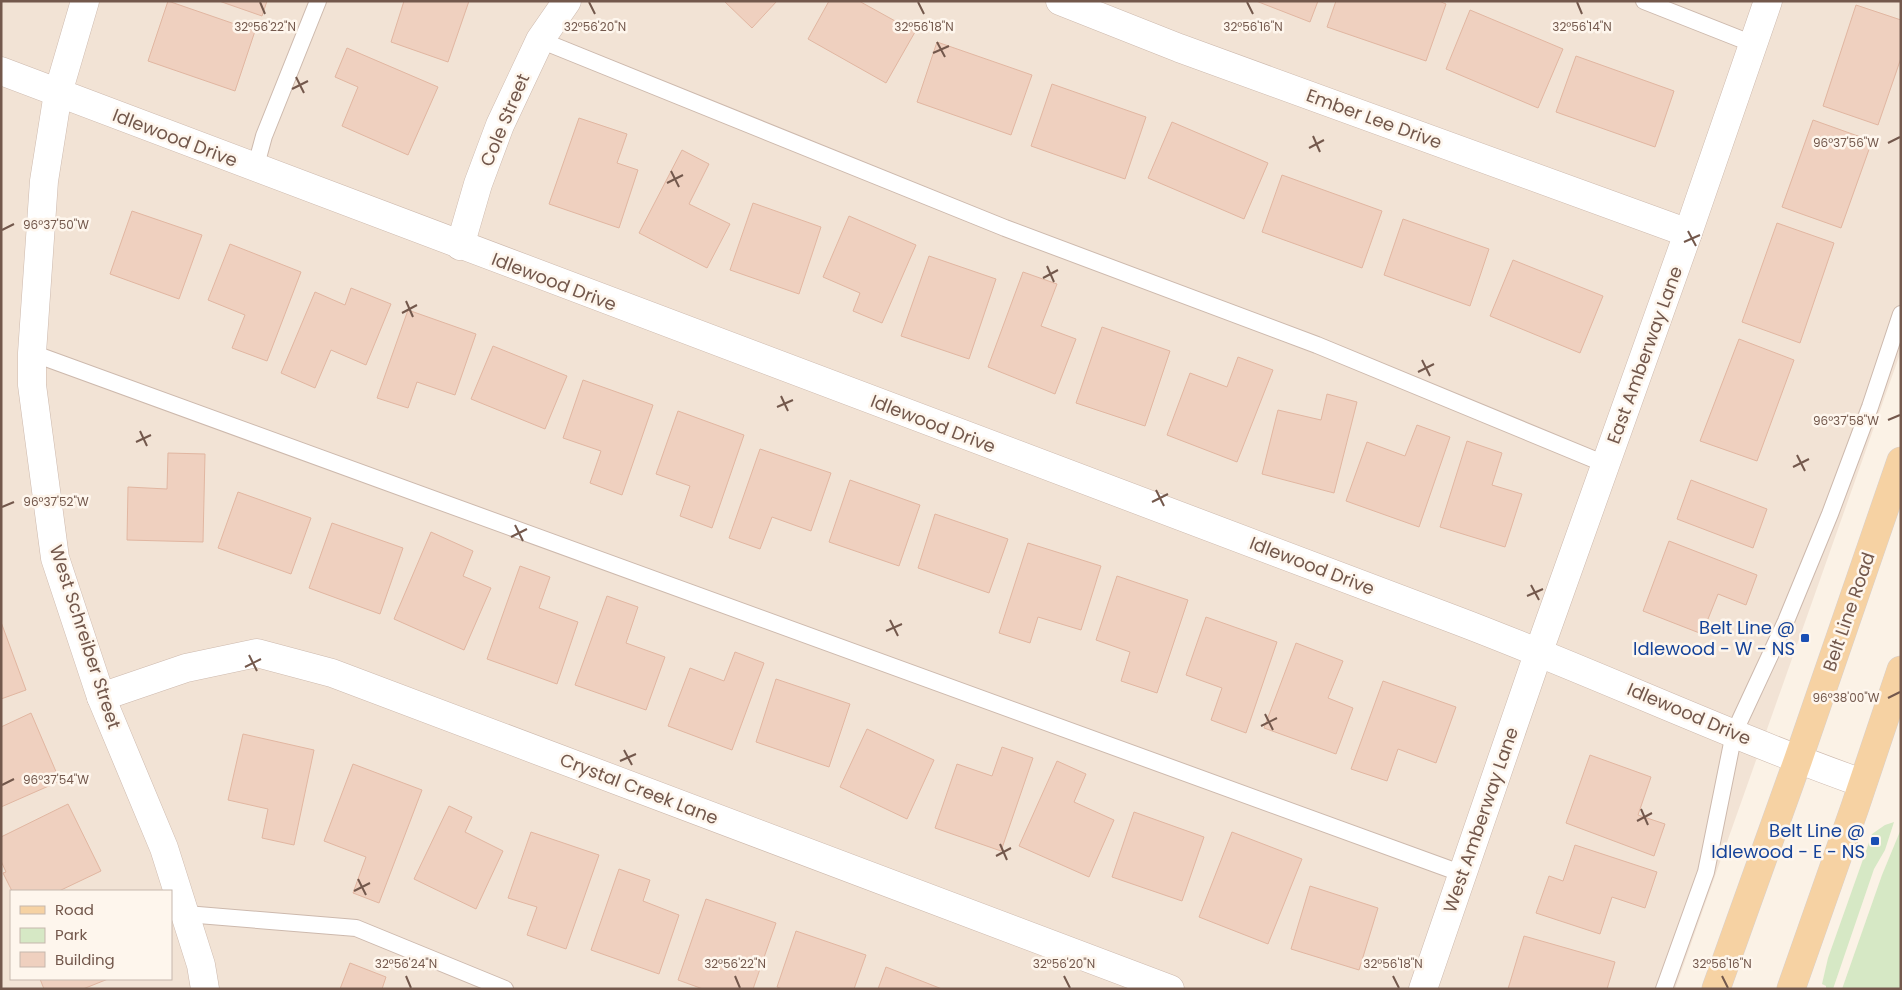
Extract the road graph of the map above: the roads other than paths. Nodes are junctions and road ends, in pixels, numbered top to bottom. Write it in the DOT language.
graph roads {
  1 [pos="85,1"];
  2 [pos="318,1"];
  3 [pos="566,1"];
  4 [pos="1060,1"];
  5 [pos="1644,1"];
  6 [pos="1768,1"];
  7 [pos="540,40"];
  8 [pos="1753,44"];
  9 [pos="1,71"];
  10 [pos="58,93"];
  11 [pos="255,169"];
  12 [pos="1688,233"];
  13 [pos="460,246"];
  14 [pos="1901,314"];
  15 [pos="32,354"];
  16 [pos="1901,461"];
  17 [pos="1605,464"];
  18 [pos="1539,651"];
  19 [pos="1901,670"];
  20 [pos="101,697"];
  21 [pos="1734,733"];
  22 [pos="1798,760"];
  23 [pos="1862,783"];
  24 [pos="1463,874"];
  25 [pos="186,914"];
  26 [pos="205,989"];
  27 [pos="505,989"];
  28 [pos="1170,989"];
  29 [pos="1423,989"];
  30 [pos="1664,989"];
  31 [pos="1716,989"];
  32 [pos="1791,989"];
  1 -- 10 [label="street, West Schreiber Street"];
  2 -- 11 [label="lane"];
  3 -- 7 [label="street, Cole Street"];
  4 -- 12 [label="street, Ember Lee Drive"];
  5 -- 8 [label="lane"];
  6 -- 8 [label="street, East Amberway Lane"];
  7 -- 13 [label="street, Cole Street"];
  7 -- 17 [label="lane"];
  8 -- 12 [label="street, East Amberway Lane"];
  9 -- 10 [label="street, Idlewood Drive"];
  10 -- 11 [label="street, Idlewood Drive"];
  10 -- 15 [label="street, West Schreiber Street"];
  11 -- 13 [label="street, Idlewood Drive"];
  12 -- 17 [label="street, East Amberway Lane"];
  13 -- 18 [label="street, Idlewood Drive"];
  14 -- 21 [label="lane"];
  15 -- 20 [label="street, West Schreiber Street"];
  15 -- 24 [label="lane"];
  16 -- 22 [label="main road, Belt Line Road"];
  17 -- 18 [label="street, East Amberway Lane"];
  18 -- 21 [label="street, Idlewood Drive"];
  18 -- 24 [label="street, West Amberway Lane"];
  19 -- 23 [label="main road"];
  20 -- 25 [label="street, West Schreiber Street"];
  20 -- 28 [label="street, Crystal Creek Lane"];
  21 -- 22 [label="street, Idlewood Drive"];
  21 -- 30 [label="lane"];
  22 -- 23 [label="street, Idlewood Drive"];
  22 -- 31 [label="main road, Belt Line Road"];
  23 -- 32 [label="main road"];
  24 -- 29 [label="street, West Amberway Lane"];
  25 -- 26 [label="street, West Schreiber Street"];
  25 -- 27 [label="lane"];
}
